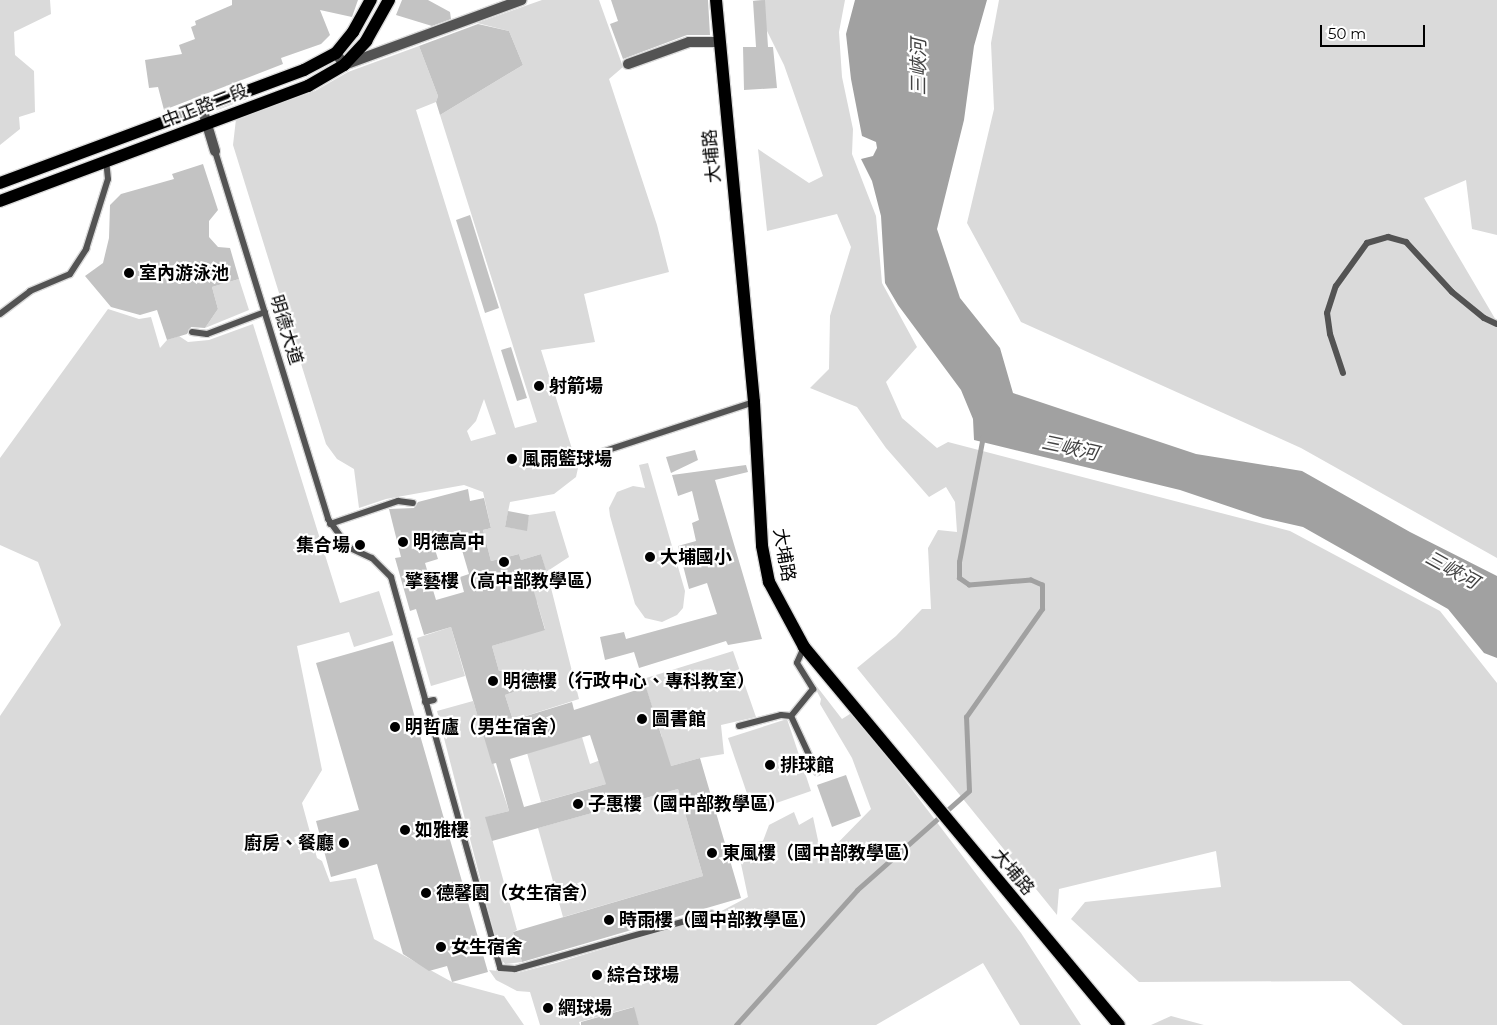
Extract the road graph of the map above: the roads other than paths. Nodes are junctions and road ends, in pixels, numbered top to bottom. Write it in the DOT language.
graph roads {
  1 [pos="371,0"];
  2 [pos="389,0"];
  3 [pos="522,0"];
  4 [pos="716,0"];
  5 [pos="720,42"];
  6 [pos="336,53"];
  7 [pos="628,64"];
  8 [pos="344,66"];
  9 [pos="202,108"];
  10 [pos="207,124"];
  11 [pos="215,151"];
  12 [pos="106,162"];
  13 [pos="0,183"];
  14 [pos="0,201"];
  15 [pos="265,312"];
  16 [pos="0,314"];
  17 [pos="1497,324"];
  18 [pos="192,332"];
  19 [pos="1343,373"];
  20 [pos="754,402"];
  21 [pos="599,453"];
  22 [pos="413,503"];
  23 [pos="329,521"];
  24 [pos="804,646"];
  25 [pos="434,700"];
  26 [pos="425,702"];
  27 [pos="791,716"];
  28 [pos="739,726"];
  29 [pos="817,772"];
  30 [pos="711,914"];
  31 [pos="1119,1025"];
  1 -- 6 [label="main road, 中正路二段"];
  2 -- 8 [label="main road, 中正路二段"];
  3 -- 8 [label="street"];
  4 -- 5 [label="main road, 大埔路"];
  5 -- 7 [label="street"];
  5 -- 20 [label="main road, 大埔路"];
  6 -- 8 [label="street"];
  6 -- 9 [label="main road, 中正路二段"];
  8 -- 10 [label="main road, 中正路二段"];
  9 -- 10 [label="street"];
  9 -- 13 [label="main road, 中正路二段"];
  10 -- 11 [label="street"];
  10 -- 12 [label="main road, 中正路二段"];
  11 -- 15 [label="lane, 明德大道"];
  12 -- 14 [label="main road, 中正路二段"];
  12 -- 16 [label="lane"];
  15 -- 18 [label="lane"];
  15 -- 23 [label="lane, 明德大道"];
  17 -- 19 [label="lane"];
  20 -- 21 [label="lane"];
  20 -- 24 [label="main road, 大埔路"];
  22 -- 23 [label="lane"];
  23 -- 26 [label="lane"];
  24 -- 27 [label="lane"];
  24 -- 31 [label="main road, 大埔路"];
  25 -- 26 [label="lane"];
  26 -- 30 [label="lane"];
  27 -- 28 [label="lane"];
  27 -- 29 [label="lane"];
}
